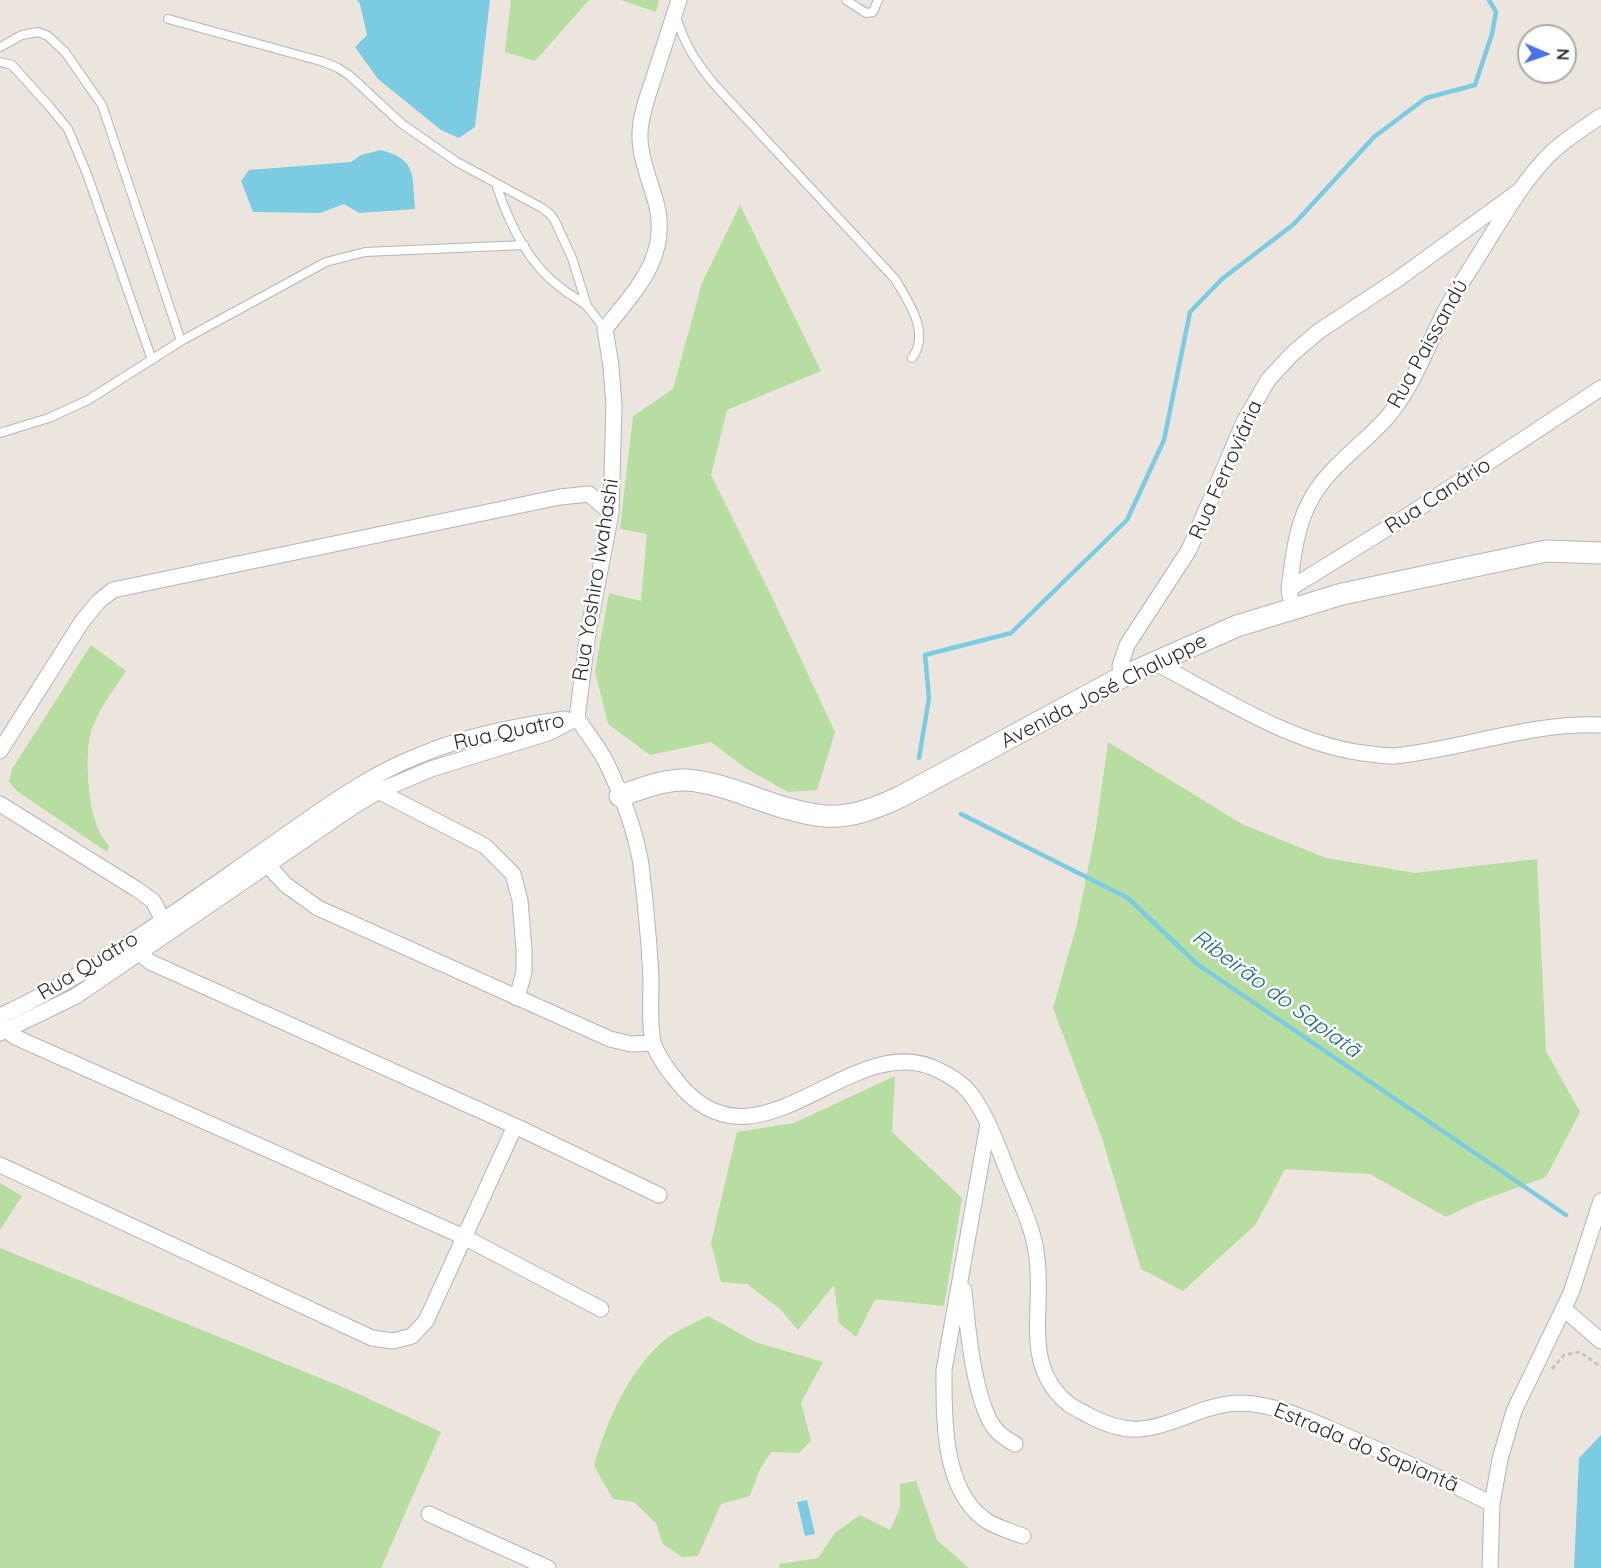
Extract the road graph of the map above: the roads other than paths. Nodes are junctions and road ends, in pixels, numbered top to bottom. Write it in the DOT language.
graph roads {
  1 [pos="846,0"];
  2 [pos="878,0"];
  3 [pos="677,7"];
  4 [pos="168,19"];
  5 [pos="0,47"];
  6 [pos="0,63"];
  7 [pos="1601,116"];
  8 [pos="496,184"];
  9 [pos="1519,191"];
  10 [pos="524,245"];
  11 [pos="587,306"];
  12 [pos="604,329"];
  13 [pos="181,341"];
  14 [pos="912,358"];
  15 [pos="152,360"];
  16 [pos="1601,388"];
  17 [pos="0,433"];
  18 [pos="611,513"];
  19 [pos="1601,552"];
  20 [pos="1290,599"];
  21 [pos="1154,662"];
  22 [pos="1122,677"];
  23 [pos="577,718"];
  24 [pos="1601,725"];
  25 [pos="0,751"];
  26 [pos="364,782"];
  27 [pos="379,791"];
  28 [pos="620,796"];
  29 [pos="0,804"];
  30 [pos="263,860"];
  31 [pos="163,920"];
  32 [pos="134,948"];
  33 [pos="517,998"];
  34 [pos="0,1016"];
  35 [pos="2,1030"];
  36 [pos="654,1043"];
  37 [pos="988,1124"];
  38 [pos="515,1126"];
  39 [pos="0,1165"];
  40 [pos="659,1195"];
  41 [pos="1601,1201"];
  42 [pos="464,1237"];
  43 [pos="962,1272"];
  44 [pos="601,1309"];
  45 [pos="1564,1309"];
  46 [pos="1601,1341"];
  47 [pos="1015,1444"];
  48 [pos="1492,1504"];
  49 [pos="429,1514"];
  50 [pos="1023,1536"];
  51 [pos="548,1568"];
  52 [pos="1490,1568"];
  1 -- 2 [label="lane"];
  3 -- 12 [label="street"];
  3 -- 14 [label="lane"];
  4 -- 8 [label="lane"];
  5 -- 13 [label="lane"];
  6 -- 15 [label="lane"];
  7 -- 9 [label="street, Rua Paissandú"];
  8 -- 10 [label="lane"];
  8 -- 11 [label="lane"];
  9 -- 20 [label="street, Rua Paissandú"];
  9 -- 22 [label="street, Rua Ferroviária"];
  10 -- 11 [label="lane"];
  10 -- 13 [label="lane"];
  11 -- 12 [label="lane"];
  12 -- 18 [label="street, Rua Yoshiro Iwahashi"];
  13 -- 15 [label="lane"];
  15 -- 17 [label="lane"];
  16 -- 20 [label="street, Rua Canário"];
  18 -- 23 [label="street, Rua Yoshiro Iwahashi"];
  18 -- 25 [label="street"];
  19 -- 20 [label="street, Avenida José Chaluppe"];
  20 -- 21 [label="street, Avenida José Chaluppe"];
  21 -- 22 [label="street, Avenida José Chaluppe"];
  21 -- 24 [label="street"];
  22 -- 28 [label="street, Avenida José Chaluppe"];
  23 -- 26 [label="street, Rua Quatro"];
  23 -- 27 [label="street, Rua Quatro"];
  23 -- 28 [label="street, Estrada do Sapiantã"];
  26 -- 27 [label="street"];
  26 -- 30 [label="street, Rua Quatro"];
  27 -- 30 [label="street, Rua Quatro"];
  27 -- 33 [label="street"];
  28 -- 36 [label="street, Estrada do Sapiantã"];
  29 -- 31 [label="street"];
  30 -- 31 [label="street, Rua Quatro"];
  30 -- 32 [label="street, Rua Quatro"];
  30 -- 33 [label="street"];
  31 -- 32 [label="street, Rua Quatro"];
  32 -- 34 [label="street, Rua Quatro"];
  32 -- 35 [label="street, Rua Quatro"];
  32 -- 38 [label="street"];
  33 -- 36 [label="street"];
  35 -- 42 [label="street"];
  36 -- 37 [label="street, Estrada do Sapiantã"];
  37 -- 43 [label="street"];
  37 -- 48 [label="street, Estrada do Sapiantã"];
  38 -- 40 [label="street"];
  38 -- 42 [label="street"];
  39 -- 42 [label="street"];
  41 -- 45 [label="street"];
  42 -- 44 [label="street"];
  43 -- 47 [label="street"];
  43 -- 50 [label="street"];
  45 -- 46 [label="street"];
  45 -- 48 [label="street"];
  48 -- 52 [label="street"];
  49 -- 51 [label="street"];
}
